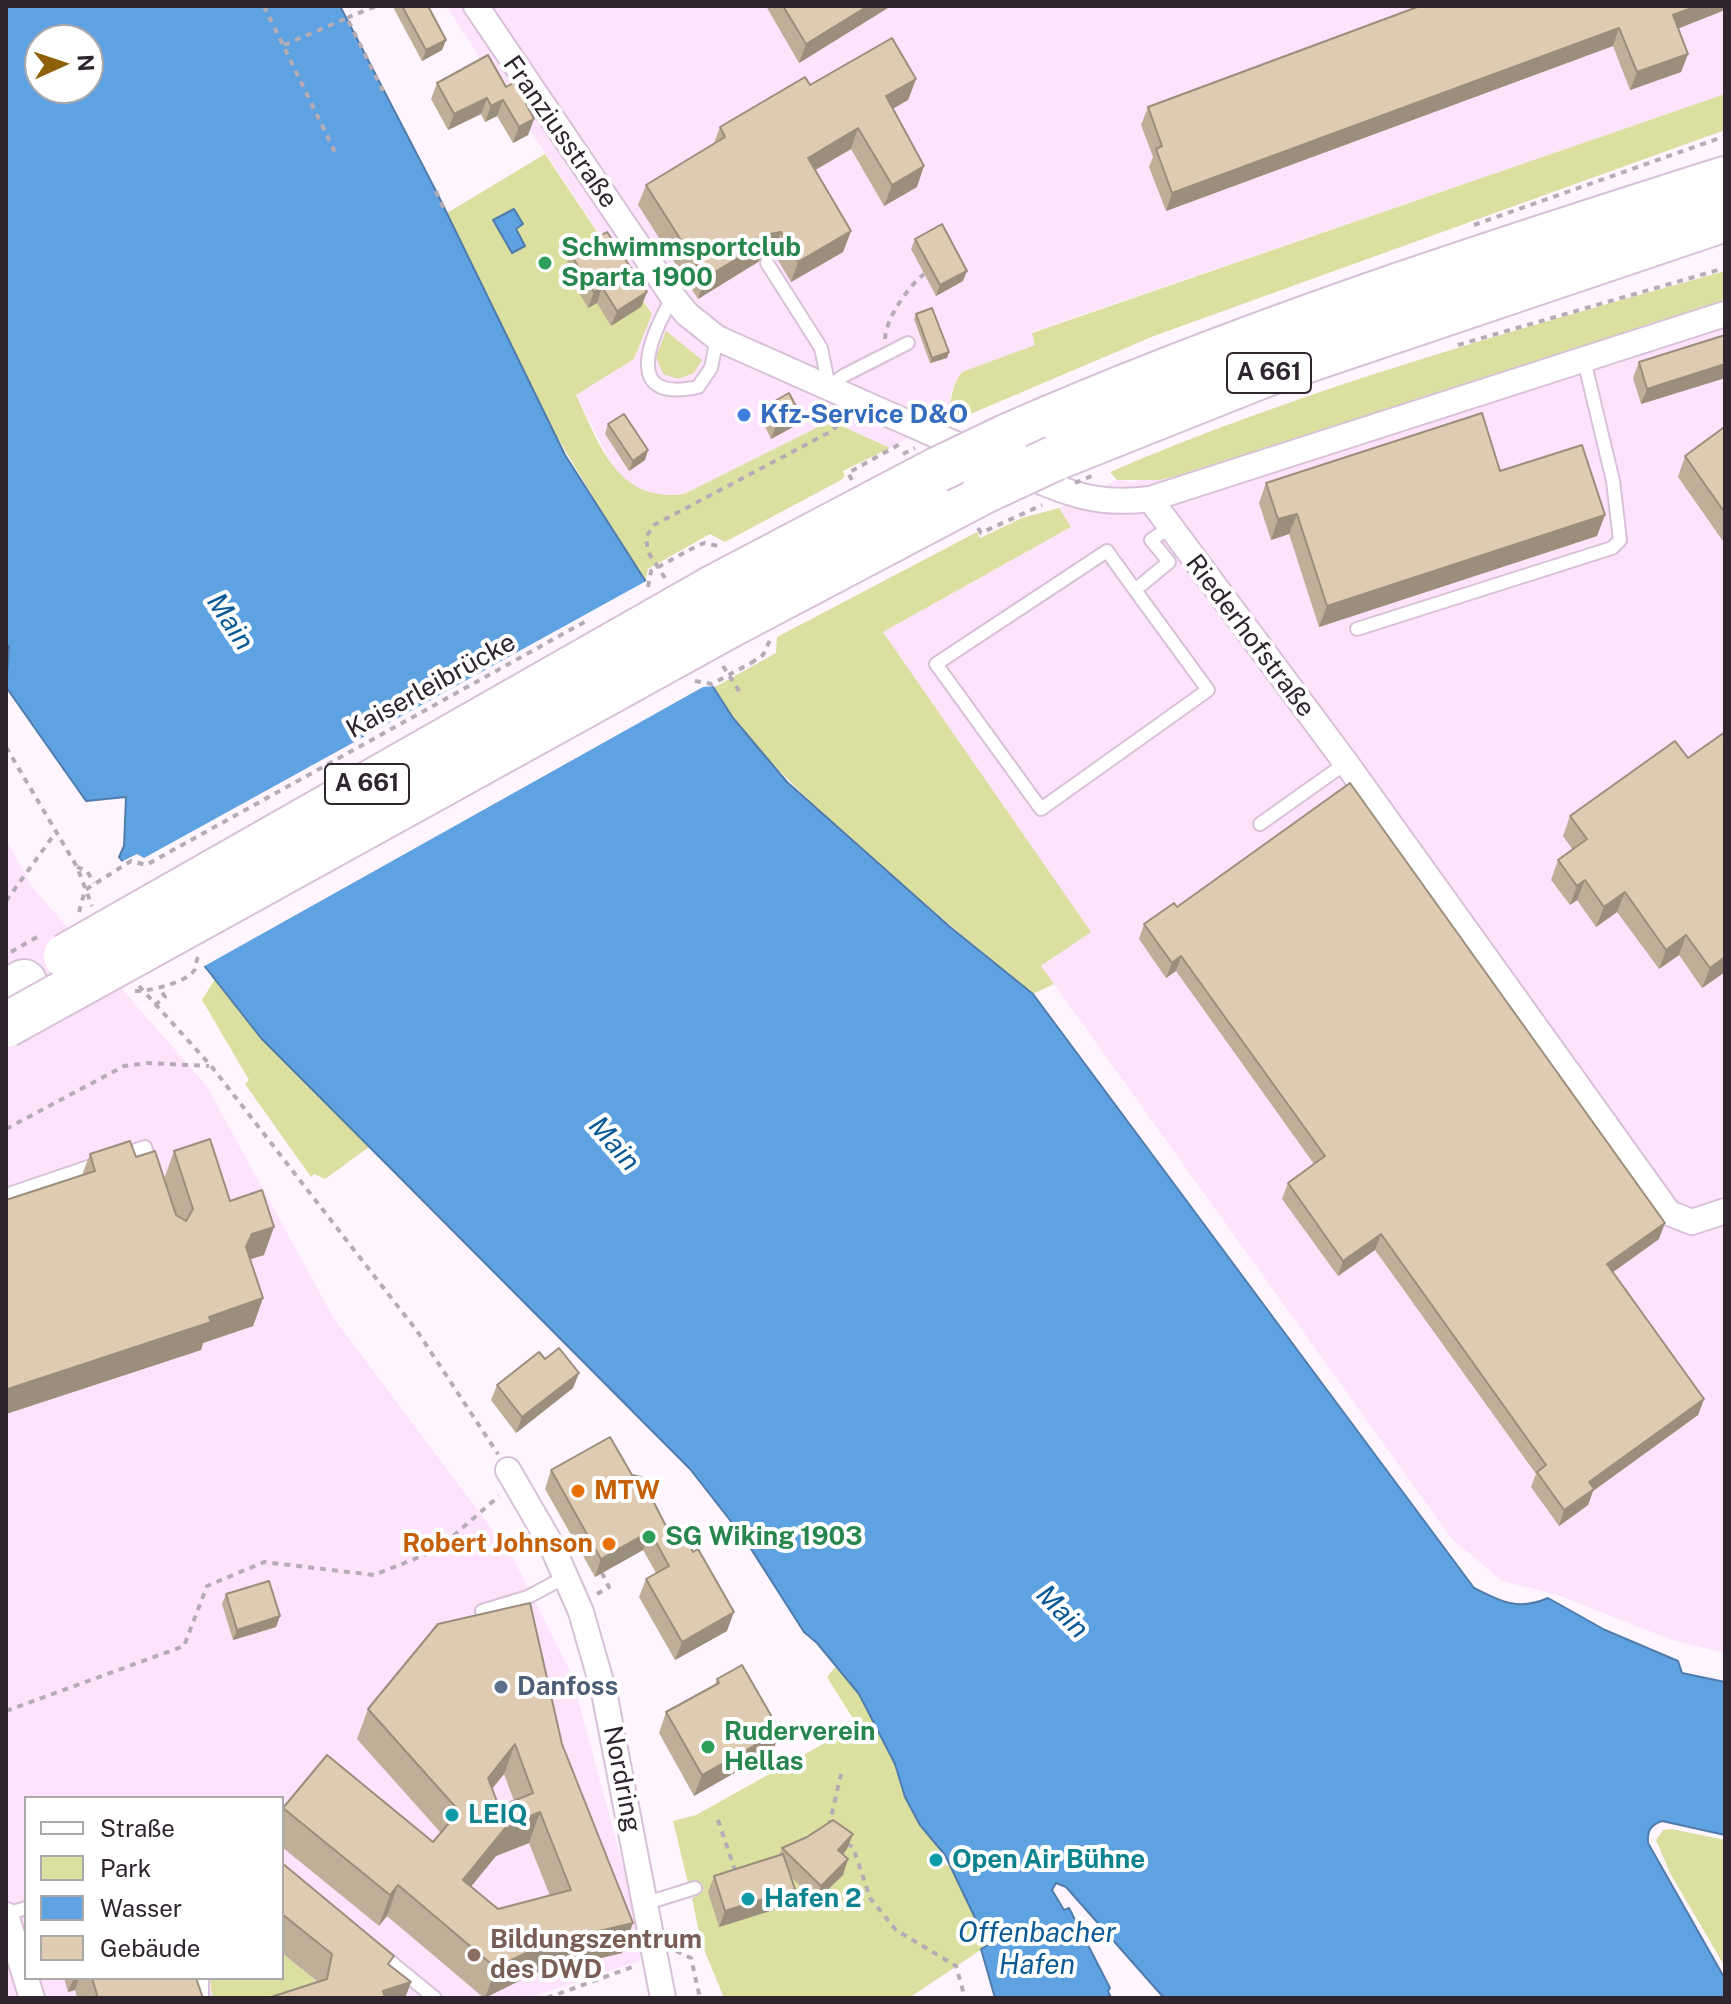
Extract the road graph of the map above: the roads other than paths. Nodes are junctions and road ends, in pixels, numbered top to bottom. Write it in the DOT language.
graph roads {
  1 [pos="476,6"];
  2 [pos="1725,163"];
  3 [pos="1725,179"];
  4 [pos="1637,207"];
  5 [pos="1725,219"];
  6 [pos="1725,243"];
  7 [pos="767,263"];
  8 [pos="673,297"];
  9 [pos="1488,299"];
  10 [pos="1725,314"];
  11 [pos="717,338"];
  12 [pos="908,343"];
  13 [pos="1584,360"];
  14 [pos="829,387"];
  15 [pos="1150,499"];
  16 [pos="1169,528"];
  17 [pos="1135,590"];
  18 [pos="707,615"];
  19 [pos="1357,629"];
  20 [pos="1346,763"];
  21 [pos="1260,824"];
  22 [pos="12,987"];
  23 [pos="6,1025"];
  24 [pos="158,1187"];
  25 [pos="6,1195"];
  26 [pos="1725,1211"];
  27 [pos="508,1470"];
  28 [pos="565,1577"];
  29 [pos="482,1611"];
  30 [pos="695,1888"];
  31 [pos="647,1903"];
  32 [pos="6,1915"];
  33 [pos="372,1946"];
  34 [pos="658,1959"];
  35 [pos="24,1972"];
  36 [pos="418,1993"];
  37 [pos="435,1998"];
  38 [pos="648,1998"];
  39 [pos="663,1998"];
  1 -- 8 [label="street, Franziusstraße"];
  2 -- 4 [label="highway"];
  3 -- 4 [label="highway, A 661"];
  4 -- 18 [label="highway, A 661, bridge"];
  5 -- 9 [label="highway, A 661"];
  6 -- 9 [label="highway"];
  7 -- 14 [label="lane"];
  8 -- 11 [label="street, Franziusstraße"];
  8 -- 11 [label="lane"];
  9 -- 18 [label="highway, A 661, bridge"];
  10 -- 13 [label="street"];
  11 -- 14 [label="street, Franziusstraße"];
  12 -- 14 [label="lane"];
  13 -- 15 [label="street"];
  13 -- 19 [label="lane"];
  14 -- 15 [label="street, Franziusstraße"];
  15 -- 16 [label="street, Riederhofstraße"];
  16 -- 17 [label="lane"];
  16 -- 20 [label="street, Riederhofstraße"];
  17 -- 17 [label="lane"];
  18 -- 22 [label="highway, A 661, bridge"];
  18 -- 23 [label="highway, A 661, bridge"];
  20 -- 21 [label="lane"];
  20 -- 26 [label="street, Riederhofstraße"];
  24 -- 25 [label="lane"];
  27 -- 28 [label="street, Nordring"];
  28 -- 29 [label="lane"];
  28 -- 31 [label="street, Nordring"];
  30 -- 31 [label="lane"];
  31 -- 34 [label="street, Nordring"];
  32 -- 35 [label="street"];
  33 -- 36 [label="lane"];
  34 -- 38 [label="street, Nordring"];
  34 -- 39 [label="street, Nordring"];
  36 -- 37 [label="lane"];
}
